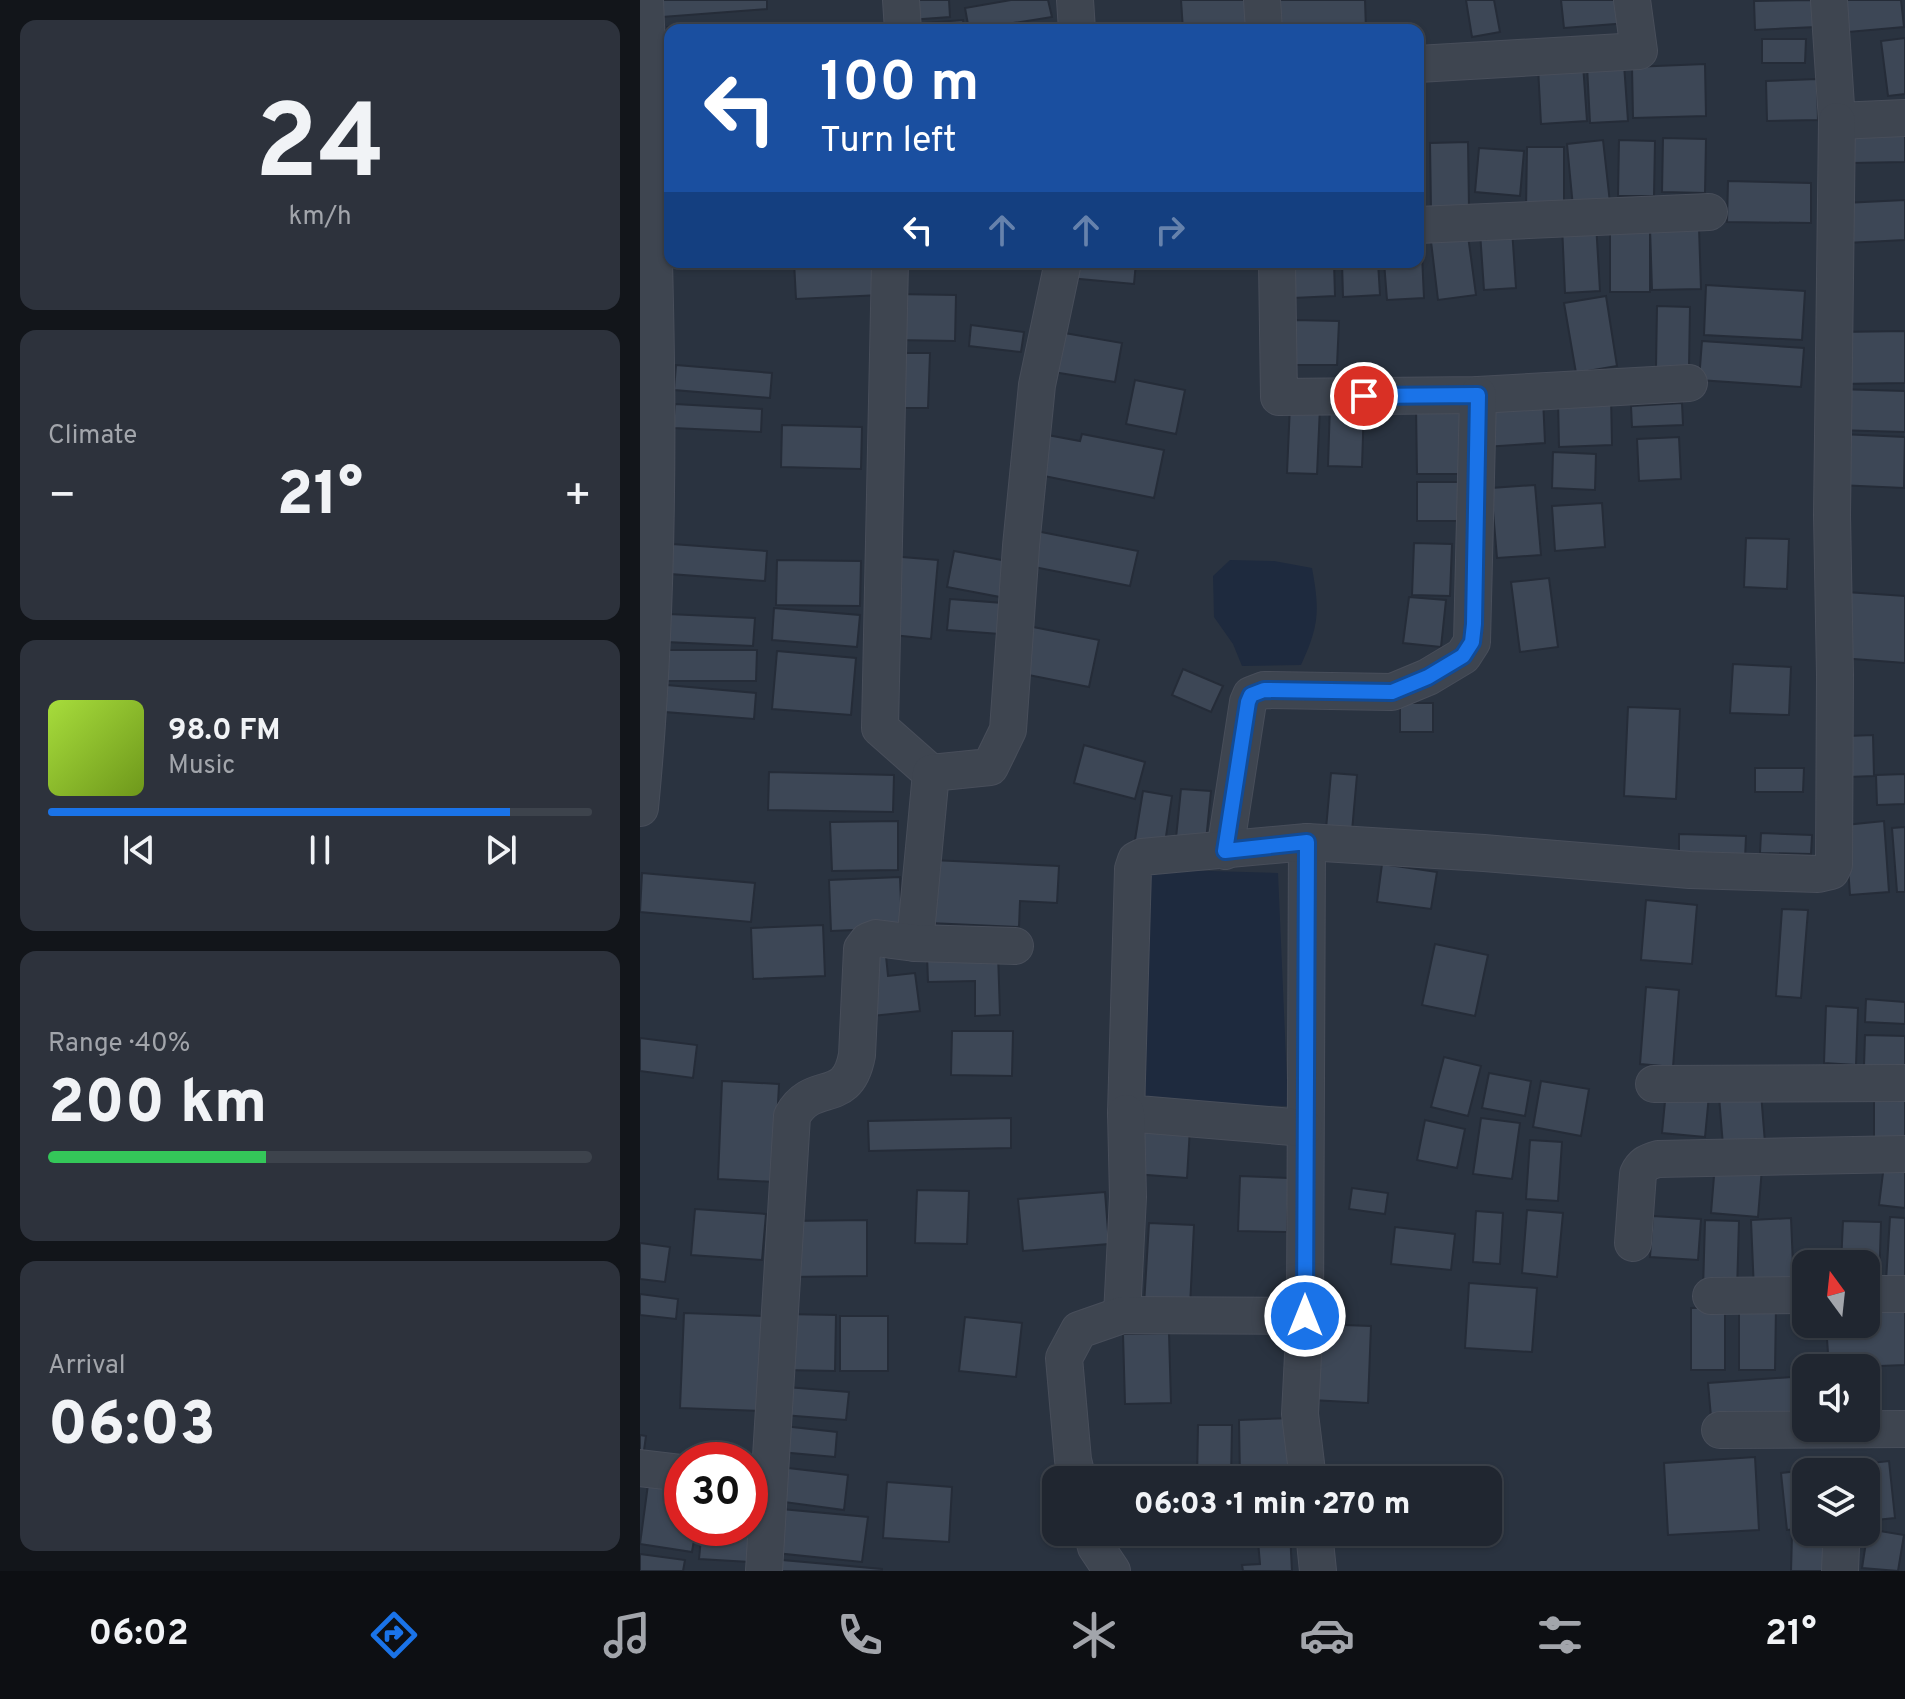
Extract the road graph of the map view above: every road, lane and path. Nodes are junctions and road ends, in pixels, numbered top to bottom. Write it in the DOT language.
graph roads {
  1 [pos="645,0"];
  2 [pos="901,0"];
  3 [pos="1075,0"];
  4 [pos="1262,0"];
  5 [pos="1632,0"];
  6 [pos="1829,0"];
  7 [pos="903,24"];
  8 [pos="1077,24"];
  9 [pos="1264,24"];
  10 [pos="1424,64"];
  11 [pos="1905,118"];
  12 [pos="1837,121"];
  13 [pos="1709,212"];
  14 [pos="1424,225"];
  15 [pos="890,268"];
  16 [pos="1062,268"];
  17 [pos="1277,268"];
  18 [pos="1689,383"];
  19 [pos="1478,395"];
  20 [pos="645,707"];
  21 [pos="931,773"];
  22 [pos="640,808"];
  23 [pos="1307,842"];
  24 [pos="1225,851"];
  25 [pos="915,943"];
  26 [pos="1015,946"];
  27 [pos="1905,1083"];
  28 [pos="1654,1084"];
  29 [pos="1126,1113"];
  30 [pos="1304,1128"];
  31 [pos="1905,1154"];
  32 [pos="1633,1243"];
  33 [pos="1880,1294"];
  34 [pos="1905,1294"];
  35 [pos="1792,1295"];
  36 [pos="1711,1296"];
  37 [pos="1122,1315"];
  38 [pos="1305,1316"];
  39 [pos="1905,1429"];
  40 [pos="1720,1430"];
  41 [pos="763,1442"];
  42 [pos="1075,1466"];
  43 [pos="1306,1466"];
  44 [pos="640,1468"];
  45 [pos="664,1471"];
  46 [pos="763,1546"];
  47 [pos="1096,1546"];
  48 [pos="1315,1546"];
  49 [pos="764,1571"];
  50 [pos="1112,1571"];
  51 [pos="1318,1571"];
  1 -- 20 [label="street"];
  2 -- 7 [label="street"];
  3 -- 8 [label="street"];
  4 -- 9 [label="street"];
  5 -- 10 [label="street"];
  6 -- 12 [label="street"];
  11 -- 12 [label="street"];
  12 -- 23 [label="street"];
  13 -- 14 [label="street"];
  15 -- 21 [label="street"];
  16 -- 21 [label="street"];
  17 -- 19 [label="street"];
  18 -- 19 [label="street"];
  19 -- 24 [label="street"];
  20 -- 22 [label="street"];
  21 -- 25 [label="street"];
  23 -- 24 [label="street"];
  23 -- 30 [label="street"];
  24 -- 29 [label="street"];
  25 -- 26 [label="street"];
  25 -- 41 [label="street"];
  27 -- 28 [label="street"];
  29 -- 30 [label="street"];
  29 -- 37 [label="street"];
  30 -- 38 [label="street"];
  31 -- 32 [label="street"];
  33 -- 34 [label="street"];
  35 -- 36 [label="street"];
  37 -- 38 [label="street"];
  37 -- 42 [label="street"];
  38 -- 43 [label="street"];
  39 -- 40 [label="street"];
  44 -- 45 [label="street"];
  46 -- 49 [label="street"];
  47 -- 50 [label="street"];
  48 -- 51 [label="street"];
}
